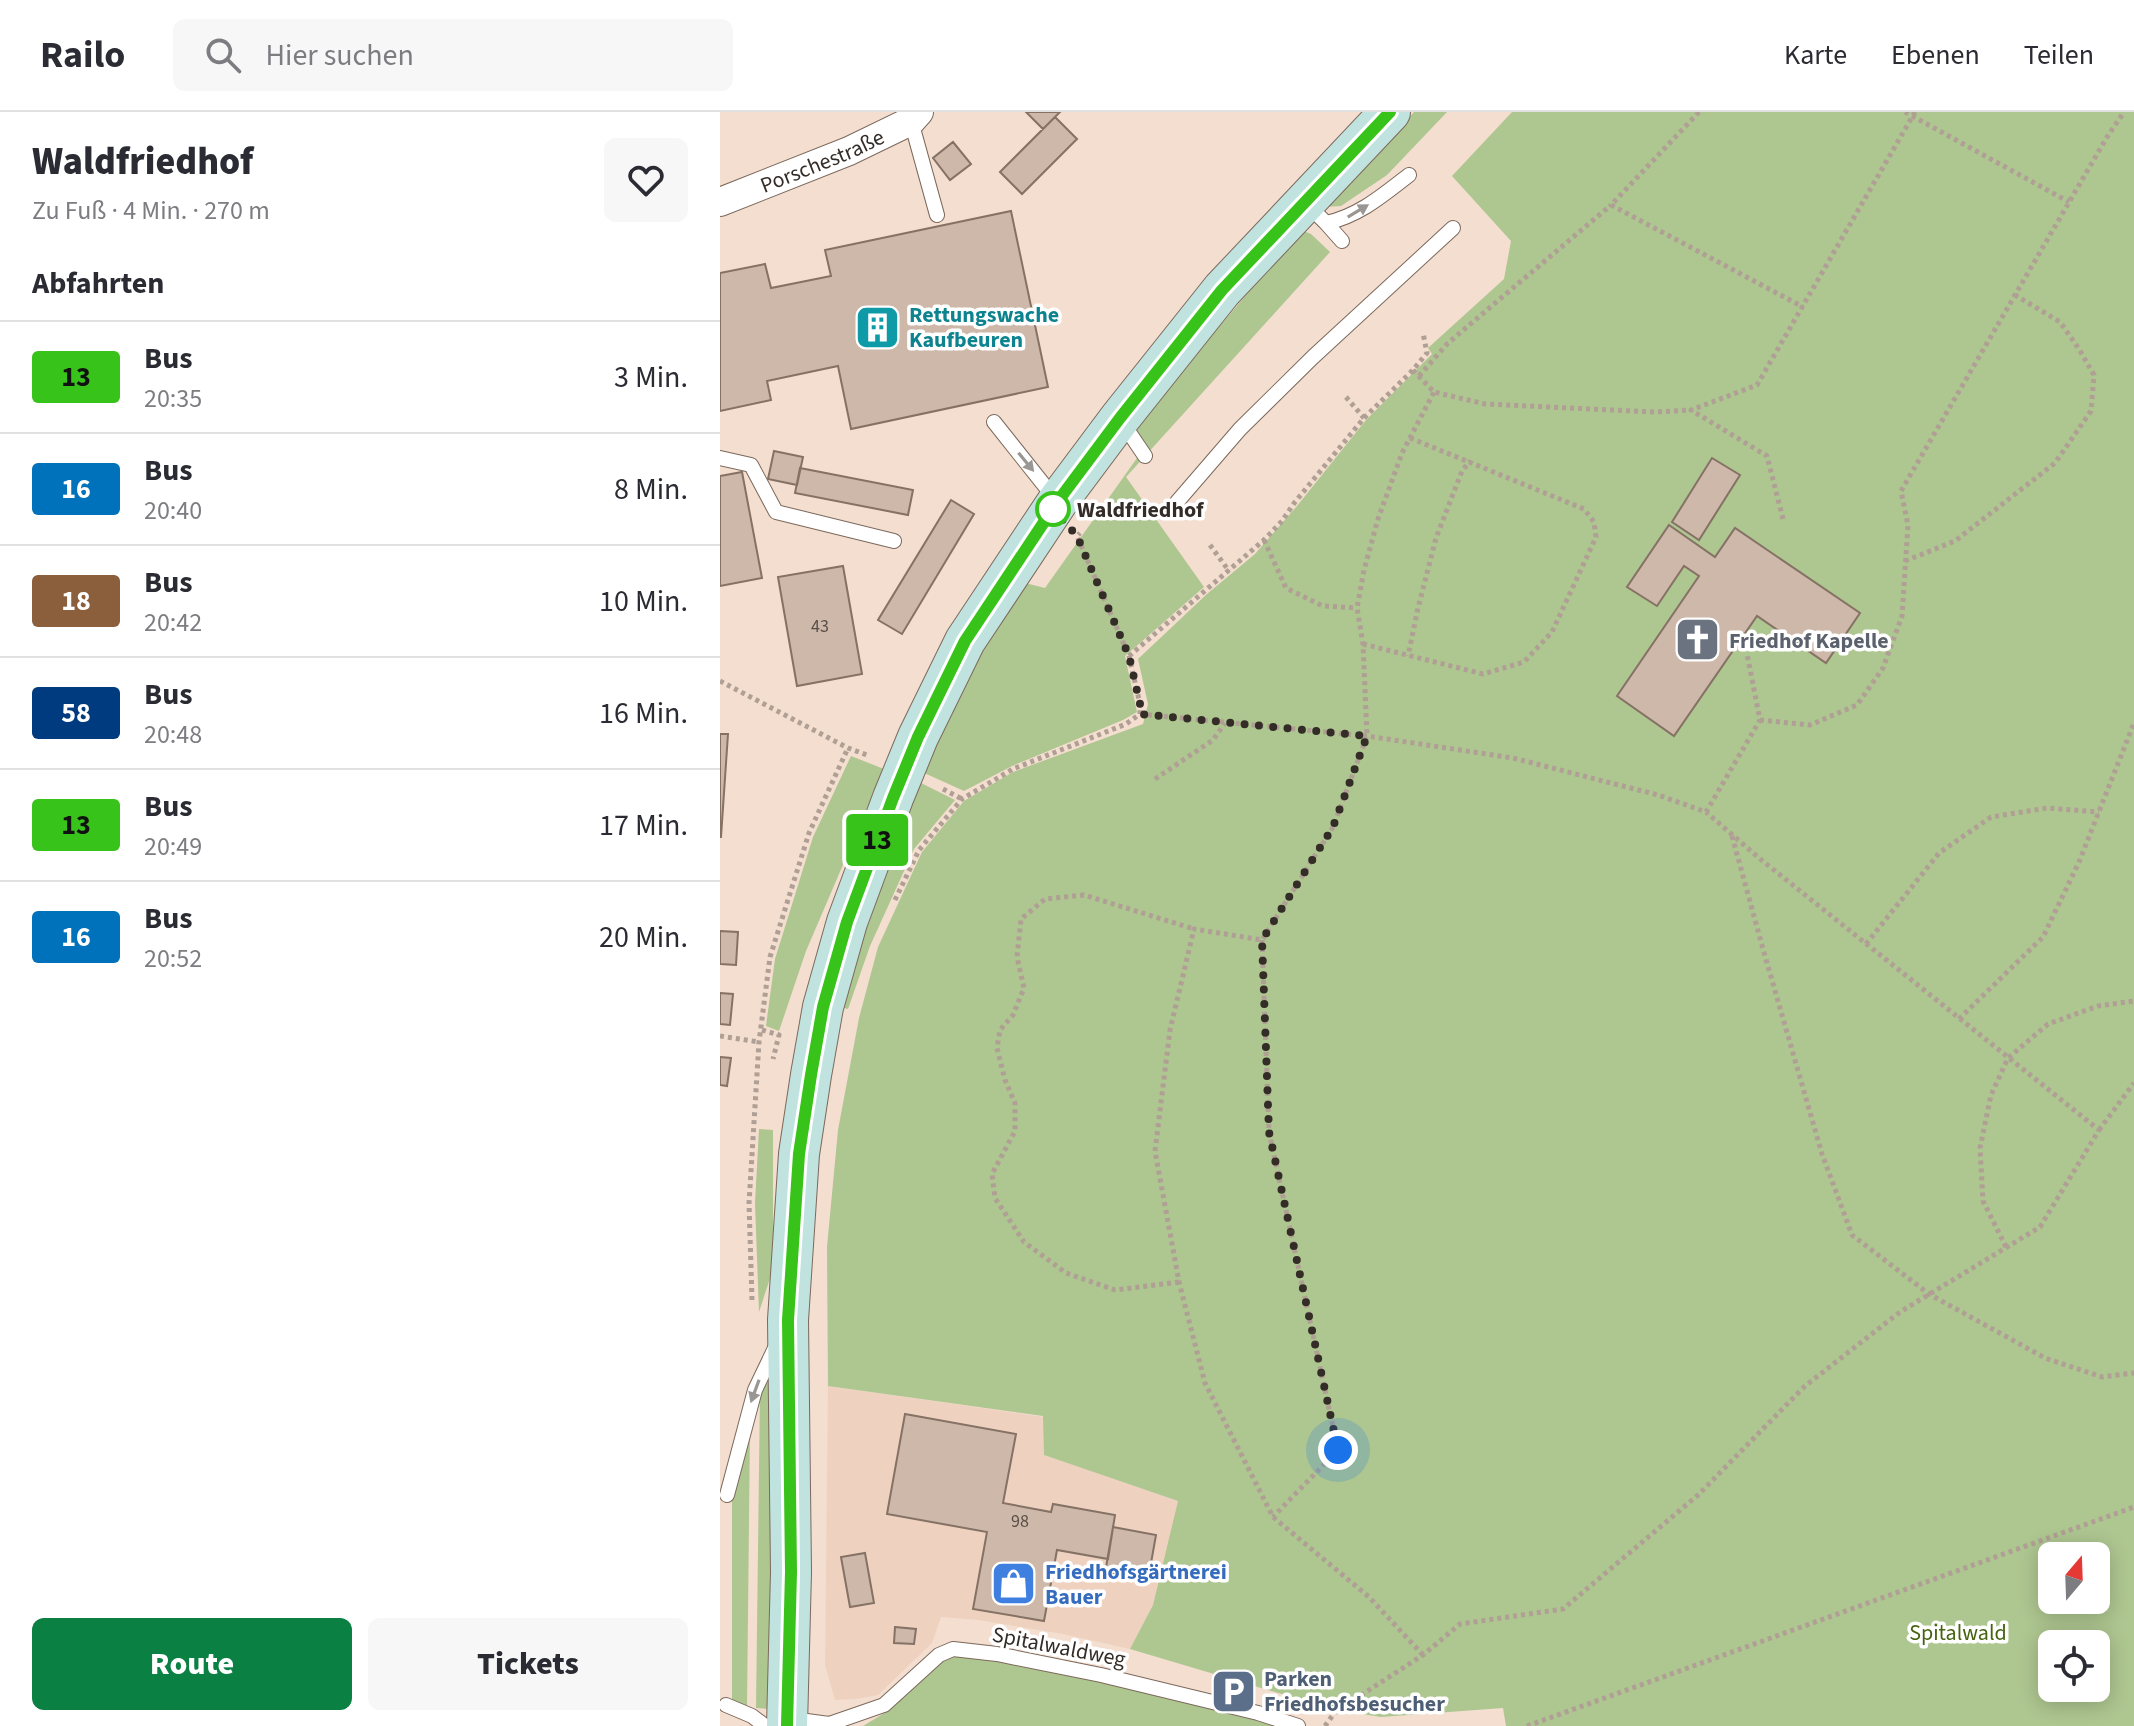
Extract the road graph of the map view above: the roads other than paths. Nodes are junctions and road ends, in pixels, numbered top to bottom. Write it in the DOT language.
graph roads {
  1 [pos="1390,112"];
  2 [pos="915,117"];
  3 [pos="1409,175"];
  4 [pos="720,202"];
  5 [pos="1316,213"];
  6 [pos="937,215"];
  7 [pos="1453,228"];
  8 [pos="1342,241"];
  9 [pos="1120,418"];
  10 [pos="994,422"];
  11 [pos="1145,456"];
  12 [pos="720,458"];
  13 [pos="1058,501"];
  14 [pos="1177,502"];
  15 [pos="894,541"];
  16 [pos="788,1320"];
  17 [pos="727,1495"];
  18 [pos="726,1705"];
  19 [pos="780,1724"];
  20 [pos="829,1724"];
  21 [pos="1298,1726"];
  1 -- 5 [label="main road"];
  2 -- 4 [label="street, Porschestraße"];
  2 -- 6 [label="lane"];
  5 -- 3 [label="lane, one-way"];
  5 -- 8 [label="lane"];
  5 -- 9 [label="main road"];
  7 -- 14 [label="lane"];
  9 -- 11 [label="lane"];
  9 -- 13 [label="main road"];
  10 -- 13 [label="lane, one-way"];
  12 -- 15 [label="lane"];
  13 -- 16 [label="main road"];
  16 -- 17 [label="lane, one-way"];
  16 -- 19 [label="main road"];
  18 -- 19 [label="lane"];
  19 -- 20 [label="lane"];
  20 -- 21 [label="lane, Spitalwaldweg"];
}
